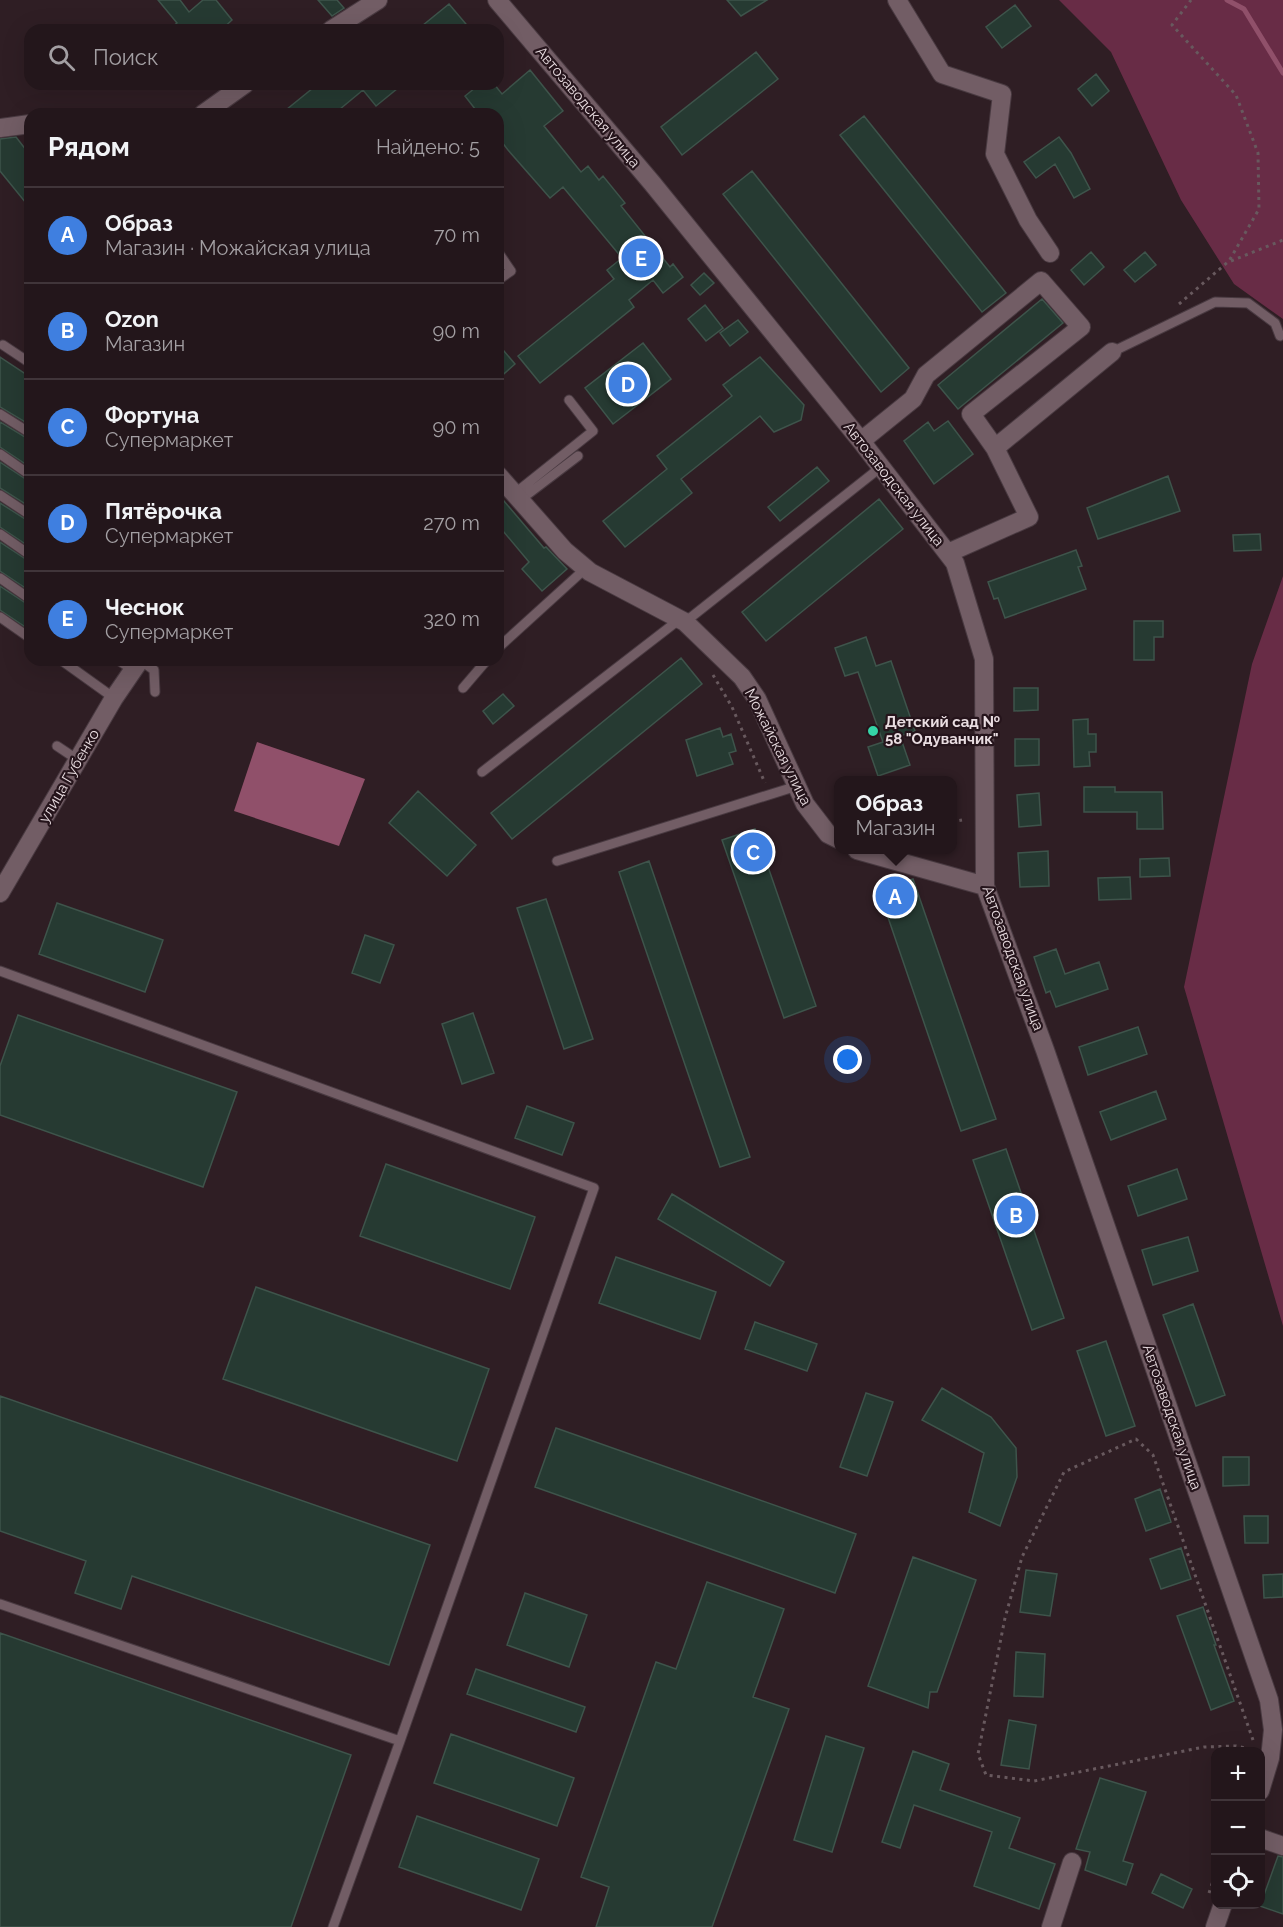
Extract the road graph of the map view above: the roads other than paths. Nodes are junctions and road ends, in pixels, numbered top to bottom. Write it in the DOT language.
graph roads {
  1 [pos="378,0"];
  2 [pos="497,0"];
  3 [pos="897,0"];
  4 [pos="340,24"];
  5 [pos="237,90"];
  6 [pos="211,108"];
  7 [pos="24,125"];
  8 [pos="0,128"];
  9 [pos="1050,253"];
  10 [pos="504,261"];
  11 [pos="504,276"];
  12 [pos="1280,336"];
  13 [pos="3,345"];
  14 [pos="1112,352"];
  15 [pos="24,359"];
  16 [pos="569,400"];
  17 [pos="0,414"];
  18 [pos="24,430"];
  19 [pos="861,441"];
  20 [pos="995,448"];
  21 [pos="0,454"];
  22 [pos="578,456"];
  23 [pos="881,467"];
  24 [pos="24,470"];
  25 [pos="504,480"];
  26 [pos="521,494"];
  27 [pos="0,495"];
  28 [pos="24,511"];
  29 [pos="0,534"];
  30 [pos="24,551"];
  31 [pos="948,553"];
  32 [pos="586,568"];
  33 [pos="0,578"];
  34 [pos="24,595"];
  35 [pos="0,617"];
  36 [pos="682,620"];
  37 [pos="24,634"];
  38 [pos="504,643"];
  39 [pos="69,666"];
  40 [pos="131,666"];
  41 [pos="142,666"];
  42 [pos="482,666"];
  43 [pos="463,688"];
  44 [pos="155,692"];
  45 [pos="114,698"];
  46 [pos="57,746"];
  47 [pos="78,760"];
  48 [pos="482,772"];
  49 [pos="797,786"];
  50 [pos="834,837"];
  51 [pos="874,854"];
  52 [pos="557,861"];
  53 [pos="985,886"];
  54 [pos="0,893"];
  55 [pos="0,971"];
  56 [pos="0,1604"];
  57 [pos="400,1741"];
  58 [pos="1265,1774"];
  59 [pos="1265,1840"];
  60 [pos="1283,1846"];
  61 [pos="1072,1862"];
  62 [pos="1222,1909"];
  63 [pos="333,1927"];
  64 [pos="1051,1927"];
  65 [pos="1215,1927"];
  1 -- 4 [label="street"];
  2 -- 19 [label="street, Автозаводская улица"];
  3 -- 9 [label="street"];
  5 -- 6 [label="street"];
  7 -- 8 [label="street"];
  10 -- 11 [label="lane"];
  12 -- 14 [label="lane"];
  13 -- 15 [label="lane"];
  14 -- 20 [label="street"];
  16 -- 26 [label="lane"];
  17 -- 18 [label="lane"];
  19 -- 20 [label="street"];
  19 -- 23 [label="street, Автозаводская улица"];
  20 -- 31 [label="street"];
  21 -- 24 [label="lane"];
  22 -- 26 [label="lane"];
  23 -- 31 [label="street, Автозаводская улица"];
  23 -- 36 [label="lane"];
  25 -- 26 [label="street, Можайская улица"];
  26 -- 32 [label="street, Можайская улица"];
  27 -- 28 [label="lane"];
  29 -- 30 [label="lane"];
  31 -- 53 [label="street, Автозаводская улица"];
  32 -- 36 [label="street, Можайская улица"];
  32 -- 38 [label="lane"];
  33 -- 34 [label="lane"];
  35 -- 37 [label="lane"];
  36 -- 48 [label="lane"];
  36 -- 49 [label="street, Можайская улица"];
  39 -- 45 [label="lane"];
  40 -- 45 [label="street, улица Губенко"];
  41 -- 44 [label="lane"];
  42 -- 43 [label="lane"];
  45 -- 47 [label="street, улица Губенко"];
  46 -- 47 [label="lane"];
  47 -- 54 [label="street, улица Губенко"];
  49 -- 50 [label="street, Можайская улица"];
  49 -- 52 [label="lane"];
  51 -- 53 [label="street"];
  53 -- 58 [label="street, Автозаводская улица"];
  55 -- 57 [label="lane"];
  56 -- 57 [label="lane"];
  57 -- 63 [label="lane"];
  59 -- 60 [label="street"];
  61 -- 64 [label="street"];
  62 -- 65 [label="street"];
}
